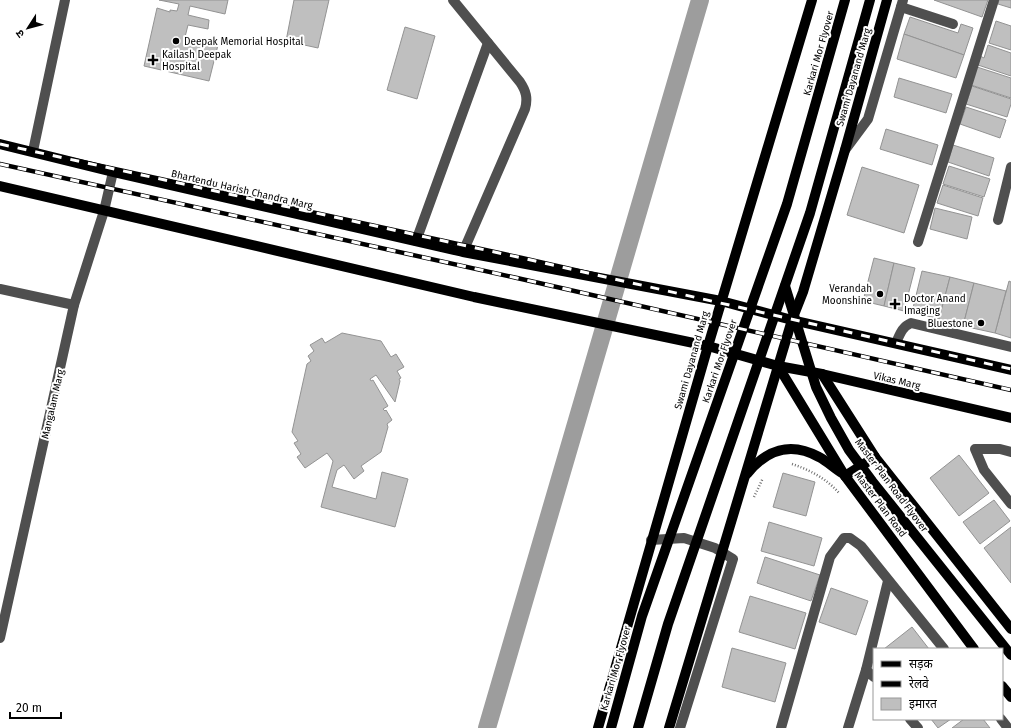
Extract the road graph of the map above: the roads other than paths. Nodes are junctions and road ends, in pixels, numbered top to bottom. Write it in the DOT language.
graph roads {
  1 [pos="65,0"];
  2 [pos="453,0"];
  3 [pos="812,0"];
  4 [pos="845,0"];
  5 [pos="870,0"];
  6 [pos="887,0"];
  7 [pos="994,0"];
  8 [pos="902,3"];
  9 [pos="953,24"];
  10 [pos="488,43"];
  11 [pos="0,144"];
  12 [pos="846,150"];
  13 [pos="33,151"];
  14 [pos="1011,167"];
  15 [pos="113,172"];
  16 [pos="1009,180"];
  17 [pos="0,186"];
  18 [pos="104,210"];
  19 [pos="998,220"];
  20 [pos="416,241"];
  21 [pos="918,242"];
  22 [pos="463,252"];
  23 [pos="785,286"];
  24 [pos="0,289"];
  25 [pos="721,302"];
  26 [pos="74,304"];
  27 [pos="792,320"];
  28 [pos="896,343"];
  29 [pos="708,346"];
  30 [pos="1011,347"];
  31 [pos="778,366"];
  32 [pos="1011,370"];
  33 [pos="822,374"];
  34 [pos="1011,418"];
  35 [pos="1011,452"];
  36 [pos="875,457"];
  37 [pos="845,476"];
  38 [pos="743,480"];
  39 [pos="1011,504"];
  40 [pos="651,540"];
  41 [pos="722,551"];
  42 [pos="888,581"];
  43 [pos="1011,629"];
  44 [pos="0,638"];
  45 [pos="943,648"];
  46 [pos="973,648"];
  47 [pos="1011,654"];
  48 [pos="866,670"];
  49 [pos="873,676"];
  50 [pos="1003,687"];
  51 [pos="1011,697"];
  52 [pos="911,720"];
  53 [pos="1002,720"];
  54 [pos="598,728"];
  55 [pos="611,728"];
  56 [pos="638,728"];
  57 [pos="669,728"];
  58 [pos="680,728"];
  59 [pos="780,728"];
  60 [pos="848,728"];
  61 [pos="918,728"];
  62 [pos="1008,728"];
  1 -- 13 [label="street"];
  2 -- 10 [label="street"];
  3 -- 25 [label="main road, Swami Dayanand Marg"];
  4 -- 55 [label="main road, Karkari Mor Flyover"];
  5 -- 23 [label="main road"];
  6 -- 12 [label="main road, Swami Dayanand Marg"];
  7 -- 21 [label="street"];
  8 -- 9 [label="street"];
  8 -- 12 [label="street"];
  10 -- 20 [label="street"];
  10 -- 22 [label="street"];
  11 -- 13 [label="main road, Bhartendu Harish Chandra Marg"];
  12 -- 27 [label="main road, Swami Dayanand Marg"];
  13 -- 15 [label="main road, Bhartendu Harish Chandra Marg"];
  14 -- 16 [label="street"];
  15 -- 18 [label="street, Mangalam Marg"];
  15 -- 20 [label="main road, Bhartendu Harish Chandra Marg"];
  16 -- 19 [label="street"];
  17 -- 18 [label="main road"];
  18 -- 26 [label="street, Mangalam Marg"];
  18 -- 29 [label="main road"];
  20 -- 22 [label="main road, Bhartendu Harish Chandra Marg"];
  22 -- 25 [label="main road, Bhartendu Harish Chandra Marg"];
  23 -- 47 [label="main road, Master Plan Road Flyover"];
  23 -- 56 [label="main road"];
  24 -- 26 [label="street"];
  25 -- 27 [label="main road"];
  25 -- 29 [label="main road, Swami Dayanand Marg"];
  26 -- 44 [label="street, Mangalam Marg"];
  27 -- 28 [label="main road"];
  27 -- 31 [label="main road, Swami Dayanand Marg"];
  28 -- 30 [label="street"];
  28 -- 32 [label="main road"];
  29 -- 31 [label="main road"];
  29 -- 40 [label="main road, Swami Dayanand Marg"];
  31 -- 33 [label="main road, Vikas Marg"];
  31 -- 37 [label="main road, Master Plan Road"];
  31 -- 38 [label="main road"];
  33 -- 34 [label="main road, Vikas Marg"];
  33 -- 36 [label="main road"];
  35 -- 39 [label="street"];
  36 -- 37 [label="main road"];
  36 -- 43 [label="main road"];
  37 -- 38 [label="main road"];
  37 -- 46 [label="main road, Master Plan Road"];
  38 -- 41 [label="main road"];
  40 -- 41 [label="street"];
  40 -- 54 [label="main road, Swami Dayanand Marg"];
  41 -- 57 [label="main road"];
  41 -- 58 [label="street"];
  42 -- 45 [label="street"];
  42 -- 48 [label="street"];
  42 -- 59 [label="street"];
  48 -- 49 [label="street"];
  48 -- 60 [label="street"];
  50 -- 51 [label="main road"];
  52 -- 61 [label="street"];
  53 -- 62 [label="street"];
}
